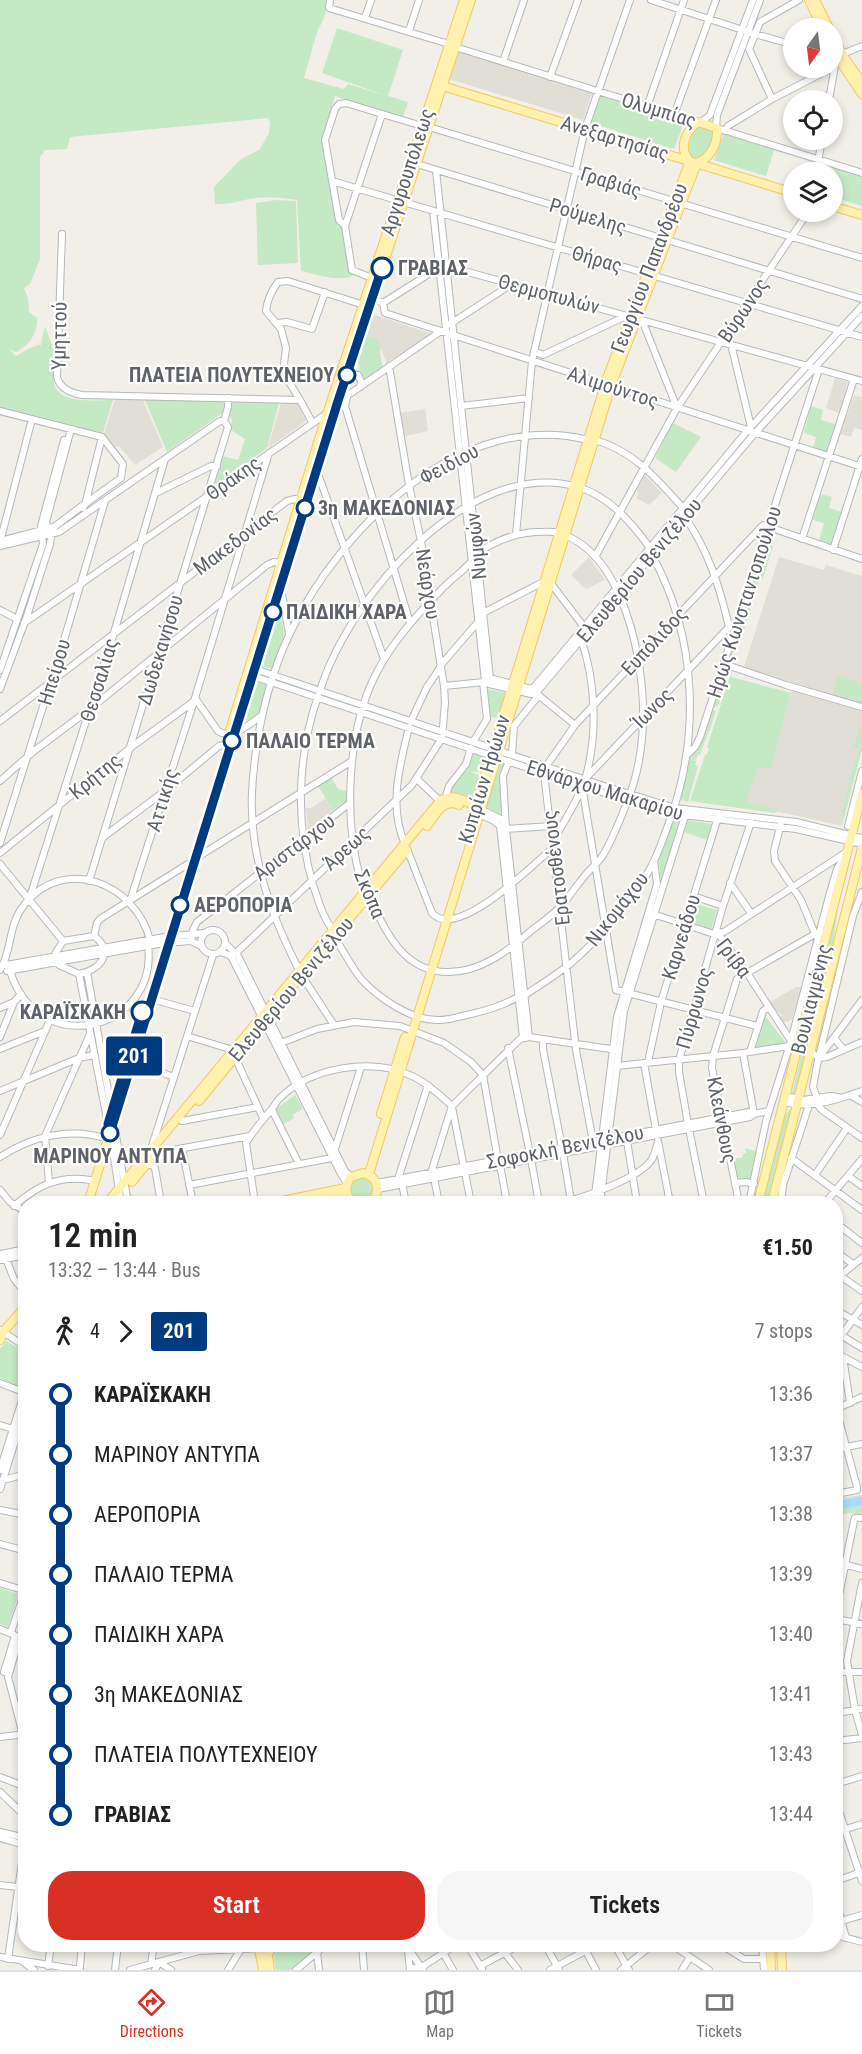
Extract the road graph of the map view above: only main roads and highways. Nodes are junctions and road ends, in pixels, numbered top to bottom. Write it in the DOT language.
graph roads {
  1 [pos="464,0"];
  2 [pos="471,0"];
  3 [pos="808,0"];
  4 [pos="815,0"];
  5 [pos="817,18"];
  6 [pos="824,18"];
  7 [pos="452,46"];
  8 [pos="843,67"];
  9 [pos="843,70"];
  10 [pos="440,82"];
  11 [pos="862,83"];
  12 [pos="862,94"];
  13 [pos="425,127"];
  14 [pos="586,127"];
  15 [pos="683,148"];
  16 [pos="708,157"];
  17 [pos="693,162"];
  18 [pos="783,187"];
  19 [pos="783,188"];
  20 [pos="401,202"];
  21 [pos="843,207"];
  22 [pos="862,213"];
  23 [pos="608,385"];
  24 [pos="339,400"];
  25 [pos="231,734"];
  26 [pos="862,794"];
  27 [pos="477,810"];
  28 [pos="406,846"];
  29 [pos="862,846"];
  30 [pos="862,881"];
  31 [pos="851,891"];
  32 [pos="167,939"];
  33 [pos="234,1054"];
  34 [pos="109,1131"];
  35 [pos="154,1151"];
  36 [pos="366,1174"];
  37 [pos="348,1186"];
  38 [pos="122,1192"];
  39 [pos="85,1196"];
  40 [pos="90,1196"];
  41 [pos="303,1196"];
  42 [pos="321,1196"];
  43 [pos="352,1196"];
  44 [pos="376,1196"];
  45 [pos="760,1196"];
  46 [pos="774,1196"];
  47 [pos="18,1315"];
  48 [pos="1,1334"];
  49 [pos="262,1952"];
  50 [pos="263,1952"];
  51 [pos="770,1952"];
  52 [pos="781,1952"];
  53 [pos="263,1970"];
  54 [pos="270,1970"];
  55 [pos="771,1970"];
  56 [pos="782,1970"];
  1 -- 7 [label="main road, Αργυρουπόλεως"];
  2 -- 7 [label="main road, Αργυρουπόλεως"];
  3 -- 5 [label="main road"];
  4 -- 6 [label="main road"];
  7 -- 10 [label="main road, Αργυρουπόλεως"];
  8 -- 11 [label="main road"];
  9 -- 12 [label="main road"];
  10 -- 13 [label="main road, Αργυρουπόλεως"];
  10 -- 14 [label="main road, Ανεξαρτησίας"];
  13 -- 20 [label="main road, Αργυρουπόλεως"];
  13 -- 20 [label="main road, Αργυρουπόλεως"];
  14 -- 15 [label="main road, Ανεξαρτησίας"];
  14 -- 17 [label="main road, Ανεξαρτησίας"];
  15 -- 16 [label="main road, Ολυμπίας"];
  15 -- 17 [label="main road, Γεωργίου Παπανδρέου"];
  16 -- 17 [label="main road, Γεωργίου Παπανδρέου"];
  16 -- 18 [label="main road, Ανεξαρτησίας"];
  17 -- 19 [label="main road, Ανεξαρτησίας"];
  17 -- 23 [label="main road, Γεωργίου Παπανδρέου"];
  20 -- 24 [label="main road, Αργυρουπόλεως"];
  20 -- 24 [label="main road, Αργυρουπόλεως"];
  21 -- 22 [label="main road"];
  23 -- 27 [label="main road, Κυπρίων Ηρώων"];
  24 -- 25 [label="main road"];
  24 -- 25 [label="main road, Αργυρουπόλεως"];
  25 -- 32 [label="main road"];
  25 -- 32 [label="main road"];
  26 -- 45 [label="main road, Βουλιαγμένης"];
  27 -- 28 [label="main road, Ελευθερίου Βενιζέλου"];
  27 -- 28 [label="main road, Ελευθερίου Βενιζέλου"];
  27 -- 36 [label="main road, Κυπρίων Ηρώων"];
  28 -- 33 [label="main road, Ελευθερίου Βενιζέλου"];
  29 -- 31 [label="main road, Βουλιαγμένης"];
  30 -- 31 [label="main road"];
  31 -- 46 [label="main road, Βουλιαγμένης"];
  32 -- 34 [label="main road"];
  32 -- 34 [label="main road"];
  33 -- 35 [label="main road, Ελευθερίου Βενιζέλου"];
  33 -- 35 [label="main road, Ελευθερίου Βενιζέλου"];
  34 -- 39 [label="main road"];
  34 -- 40 [label="main road"];
  35 -- 38 [label="main road, Ελευθερίου Βενιζέλου"];
  35 -- 38 [label="main road, Ελευθερίου Βενιζέλου"];
  36 -- 37 [label="main road"];
  36 -- 44 [label="main road"];
  37 -- 41 [label="main road"];
  37 -- 42 [label="main road"];
  37 -- 43 [label="main road"];
  47 -- 48 [label="main road"];
  49 -- 53 [label="main road"];
  50 -- 54 [label="main road"];
  51 -- 55 [label="main road"];
  52 -- 56 [label="main road"];
}
